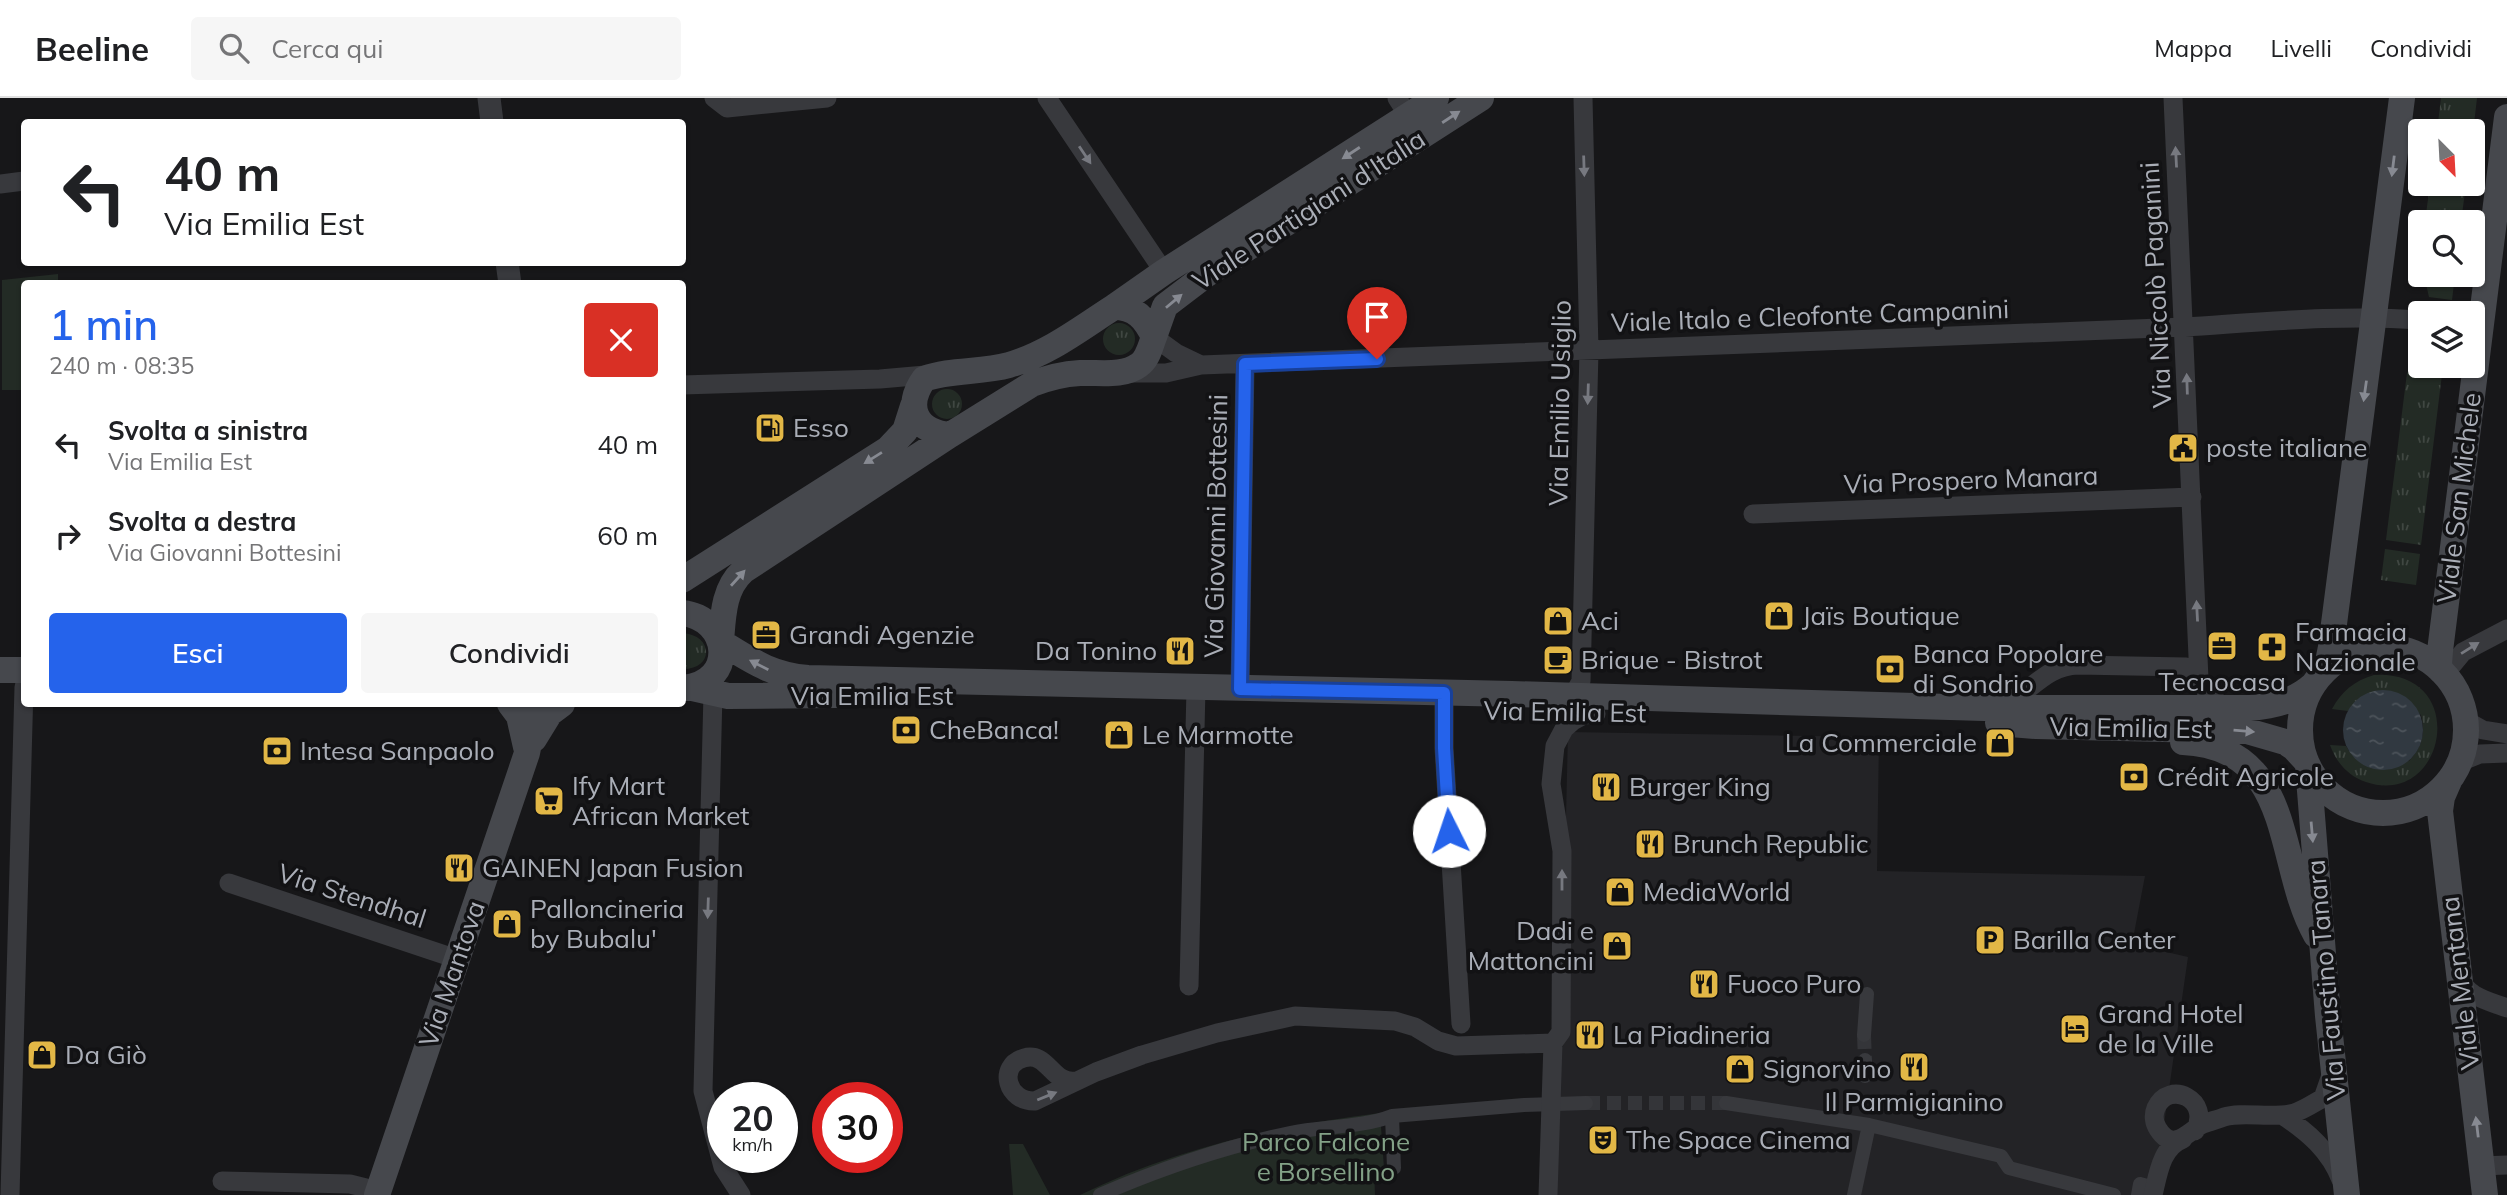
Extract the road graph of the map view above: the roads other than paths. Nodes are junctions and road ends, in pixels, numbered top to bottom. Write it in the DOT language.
graph roads {
  1 [pos="489,98"];
  2 [pos="714,98"];
  3 [pos="827,98"];
  4 [pos="1047,98"];
  5 [pos="1436,98"];
  6 [pos="1481,98"];
  7 [pos="1583,98"];
  8 [pos="2173,98"];
  9 [pos="2402,98"];
  10 [pos="1409,117"];
  11 [pos="2507,117"];
  12 [pos="492,119"];
  13 [pos="21,181"];
  14 [pos="0,184"];
  15 [pos="1164,272"];
  16 [pos="2481,301"];
  17 [pos="1114,307"];
  18 [pos="2375,316"];
  19 [pos="2408,319"];
  20 [pos="2185,327"];
  21 [pos="1154,337"];
  22 [pos="1589,350"];
  23 [pos="1245,364"];
  24 [pos="1201,365"];
  25 [pos="939,373"];
  26 [pos="1113,373"];
  27 [pos="2471,378"];
  28 [pos="880,379"];
  29 [pos="686,385"];
  30 [pos="913,404"];
  31 [pos="950,435"];
  32 [pos="2192,497"];
  33 [pos="1753,514"];
  34 [pos="686,577"];
  35 [pos="686,613"];
  36 [pos="2507,629"];
  37 [pos="721,642"];
  38 [pos="0,670"];
  39 [pos="21,670"];
  40 [pos="2446,676"];
  41 [pos="2199,679"];
  42 [pos="2317,680"];
  43 [pos="695,689"];
  44 [pos="1240,689"];
  45 [pos="1195,695"];
  46 [pos="1561,695"];
  47 [pos="1444,701"];
  48 [pos="23,707"];
  49 [pos="512,707"];
  50 [pos="536,707"];
  51 [pos="558,707"];
  52 [pos="1984,708"];
  53 [pos="2240,709"];
  54 [pos="1596,713"];
  55 [pos="2465,720"];
  56 [pos="2078,727"];
  57 [pos="2507,734"];
  58 [pos="527,753"];
  59 [pos="2507,753"];
  60 [pos="2307,763"];
  61 [pos="2456,768"];
  62 [pos="229,883"];
  63 [pos="2323,957"];
  64 [pos="457,960"];
  65 [pos="2459,974"];
  66 [pos="1189,986"];
  67 [pos="1867,994"];
  68 [pos="2507,1008"];
  69 [pos="1461,1024"];
  70 [pos="1864,1035"];
  71 [pos="1553,1043"];
  72 [pos="1865,1060"];
  73 [pos="2333,1068"];
  74 [pos="1865,1076"];
  75 [pos="1076,1081"];
  76 [pos="2192,1100"];
  77 [pos="1586,1103"];
  78 [pos="1726,1103"];
  79 [pos="1550,1104"];
  80 [pos="2282,1115"];
  81 [pos="1392,1116"];
  82 [pos="2226,1117"];
  83 [pos="1869,1125"];
  84 [pos="2157,1128"];
  85 [pos="2189,1135"];
  86 [pos="2161,1164"];
  87 [pos="2494,1166"];
  88 [pos="1394,1167"];
  89 [pos="222,1181"];
  90 [pos="378,1193"];
  91 [pos="2149,1193"];
  92 [pos="10,1195"];
  93 [pos="741,1195"];
  94 [pos="1100,1195"];
  95 [pos="1548,1195"];
  96 [pos="1854,1195"];
  97 [pos="2114,1195"];
  98 [pos="2347,1195"];
  99 [pos="2485,1195"];
  1 -- 12 [label="street"];
  2 -- 3 [label="street"];
  4 -- 15 [label="street, one-way"];
  5 -- 10 [label="main road, Viale Partigiani d'Italia"];
  10 -- 6 [label="main road, Viale Partigiani d'Italia, one-way"];
  7 -- 22 [label="street, Via Emilio Usiglio, one-way"];
  20 -- 8 [label="street, Via Niccolò Paganini, one-way"];
  9 -- 18 [label="main road, one-way"];
  10 -- 15 [label="main road, Viale Partigiani d'Italia, one-way"];
  21 -- 10 [label="main road, Viale Partigiani d'Italia, one-way"];
  11 -- 16 [label="main road, Viale San Michele"];
  13 -- 14 [label="street"];
  15 -- 17 [label="main road, Viale Partigiani d'Italia"];
  17 -- 21 [label="main road"];
  17 -- 25 [label="main road, Viale Partigiani d'Italia"];
  18 -- 19 [label="street, Viale Italo e Cleofonte Campanini"];
  18 -- 20 [label="street, Viale Italo e Cleofonte Campanini"];
  18 -- 42 [label="main road, one-way"];
  20 -- 22 [label="street, Viale Italo e Cleofonte Campanini"];
  32 -- 20 [label="street, Via Niccolò Paganini, one-way"];
  21 -- 24 [label="street, Viale Italo e Cleofonte Campanini"];
  21 -- 26 [label="main road, Viale Partigiani d'Italia"];
  22 -- 23 [label="street, Viale Italo e Cleofonte Campanini"];
  22 -- 46 [label="street, Via Emilio Usiglio, one-way"];
  23 -- 24 [label="street, Viale Italo e Cleofonte Campanini"];
  23 -- 44 [label="street, Via Giovanni Bottesini"];
  24 -- 26 [label="street, Viale Italo e Cleofonte Campanini"];
  25 -- 28 [label="street"];
  25 -- 30 [label="main road"];
  26 -- 31 [label="main road, Viale Partigiani d'Italia"];
  27 -- 40 [label="main road, Viale San Michele"];
  28 -- 29 [label="street"];
  28 -- 30 [label="street"];
  30 -- 31 [label="main road"];
  30 -- 34 [label="main road, one-way"];
  37 -- 31 [label="main road, Viale Partigiani d'Italia, one-way"];
  32 -- 33 [label="street, Via Prospero Manara"];
  41 -- 32 [label="street, Via Niccolò Paganini, one-way"];
  35 -- 37 [label="main road, Via Emilia Est"];
  40 -- 36 [label="street, one-way"];
  37 -- 43 [label="main road"];
  45 -- 37 [label="main road, Via Emilia Est, one-way"];
  38 -- 39 [label="main road"];
  40 -- 42 [label="main road"];
  40 -- 55 [label="main road"];
  41 -- 52 [label="street"];
  41 -- 53 [label="street"];
  42 -- 53 [label="main road, Via Emilia Est"];
  42 -- 60 [label="main road"];
  43 -- 45 [label="main road, Via Emilia Est"];
  43 -- 93 [label="street, one-way"];
  44 -- 45 [label="main road, Via Emilia Est"];
  44 -- 47 [label="main road, Via Emilia Est"];
  45 -- 47 [label="main road, Via Emilia Est"];
  45 -- 66 [label="street"];
  46 -- 47 [label="main road, Via Emilia Est"];
  46 -- 52 [label="main road, Via Emilia Est"];
  47 -- 54 [label="main road, Via Emilia Est"];
  47 -- 69 [label="street"];
  48 -- 92 [label="street"];
  49 -- 58 [label="main road"];
  50 -- 58 [label="main road, Via Mantova"];
  51 -- 58 [label="main road, Via Mantova"];
  52 -- 53 [label="main road, Via Emilia Est"];
  54 -- 56 [label="main road, Via Emilia Est"];
  71 -- 54 [label="street, one-way"];
  55 -- 57 [label="street"];
  55 -- 61 [label="main road"];
  56 -- 60 [label="main road, Via Emilia Est, one-way"];
  56 -- 63 [label="main road"];
  58 -- 64 [label="main road, Via Mantova"];
  59 -- 61 [label="street"];
  60 -- 61 [label="main road"];
  60 -- 63 [label="main road, Via Faustino Tanara, one-way"];
  61 -- 65 [label="main road, Viale Mentana"];
  62 -- 64 [label="street, Via Stendhal"];
  63 -- 73 [label="main road, Via Faustino Tanara"];
  64 -- 90 [label="main road, Via Mantova"];
  65 -- 68 [label="street"];
  87 -- 65 [label="main road, Viale Mentana, one-way"];
  67 -- 70 [label="street"];
  71 -- 75 [label="street"];
  71 -- 79 [label="street"];
  72 -- 74 [label="street"];
  73 -- 80 [label="street"];
  73 -- 98 [label="main road, Via Faustino Tanara"];
  76 -- 82 [label="street"];
  76 -- 84 [label="street"];
  76 -- 85 [label="street"];
  77 -- 79 [label="street"];
  78 -- 83 [label="street"];
  79 -- 81 [label="street"];
  79 -- 95 [label="street"];
  80 -- 82 [label="street"];
  80 -- 98 [label="street"];
  81 -- 88 [label="street"];
  81 -- 94 [label="street"];
  82 -- 85 [label="street"];
  83 -- 96 [label="street"];
  83 -- 97 [label="street"];
  84 -- 85 [label="street"];
  84 -- 86 [label="street"];
  85 -- 86 [label="street"];
  86 -- 91 [label="street"];
  87 -- 99 [label="main road, Viale Mentana"];
  89 -- 90 [label="street"];
}
